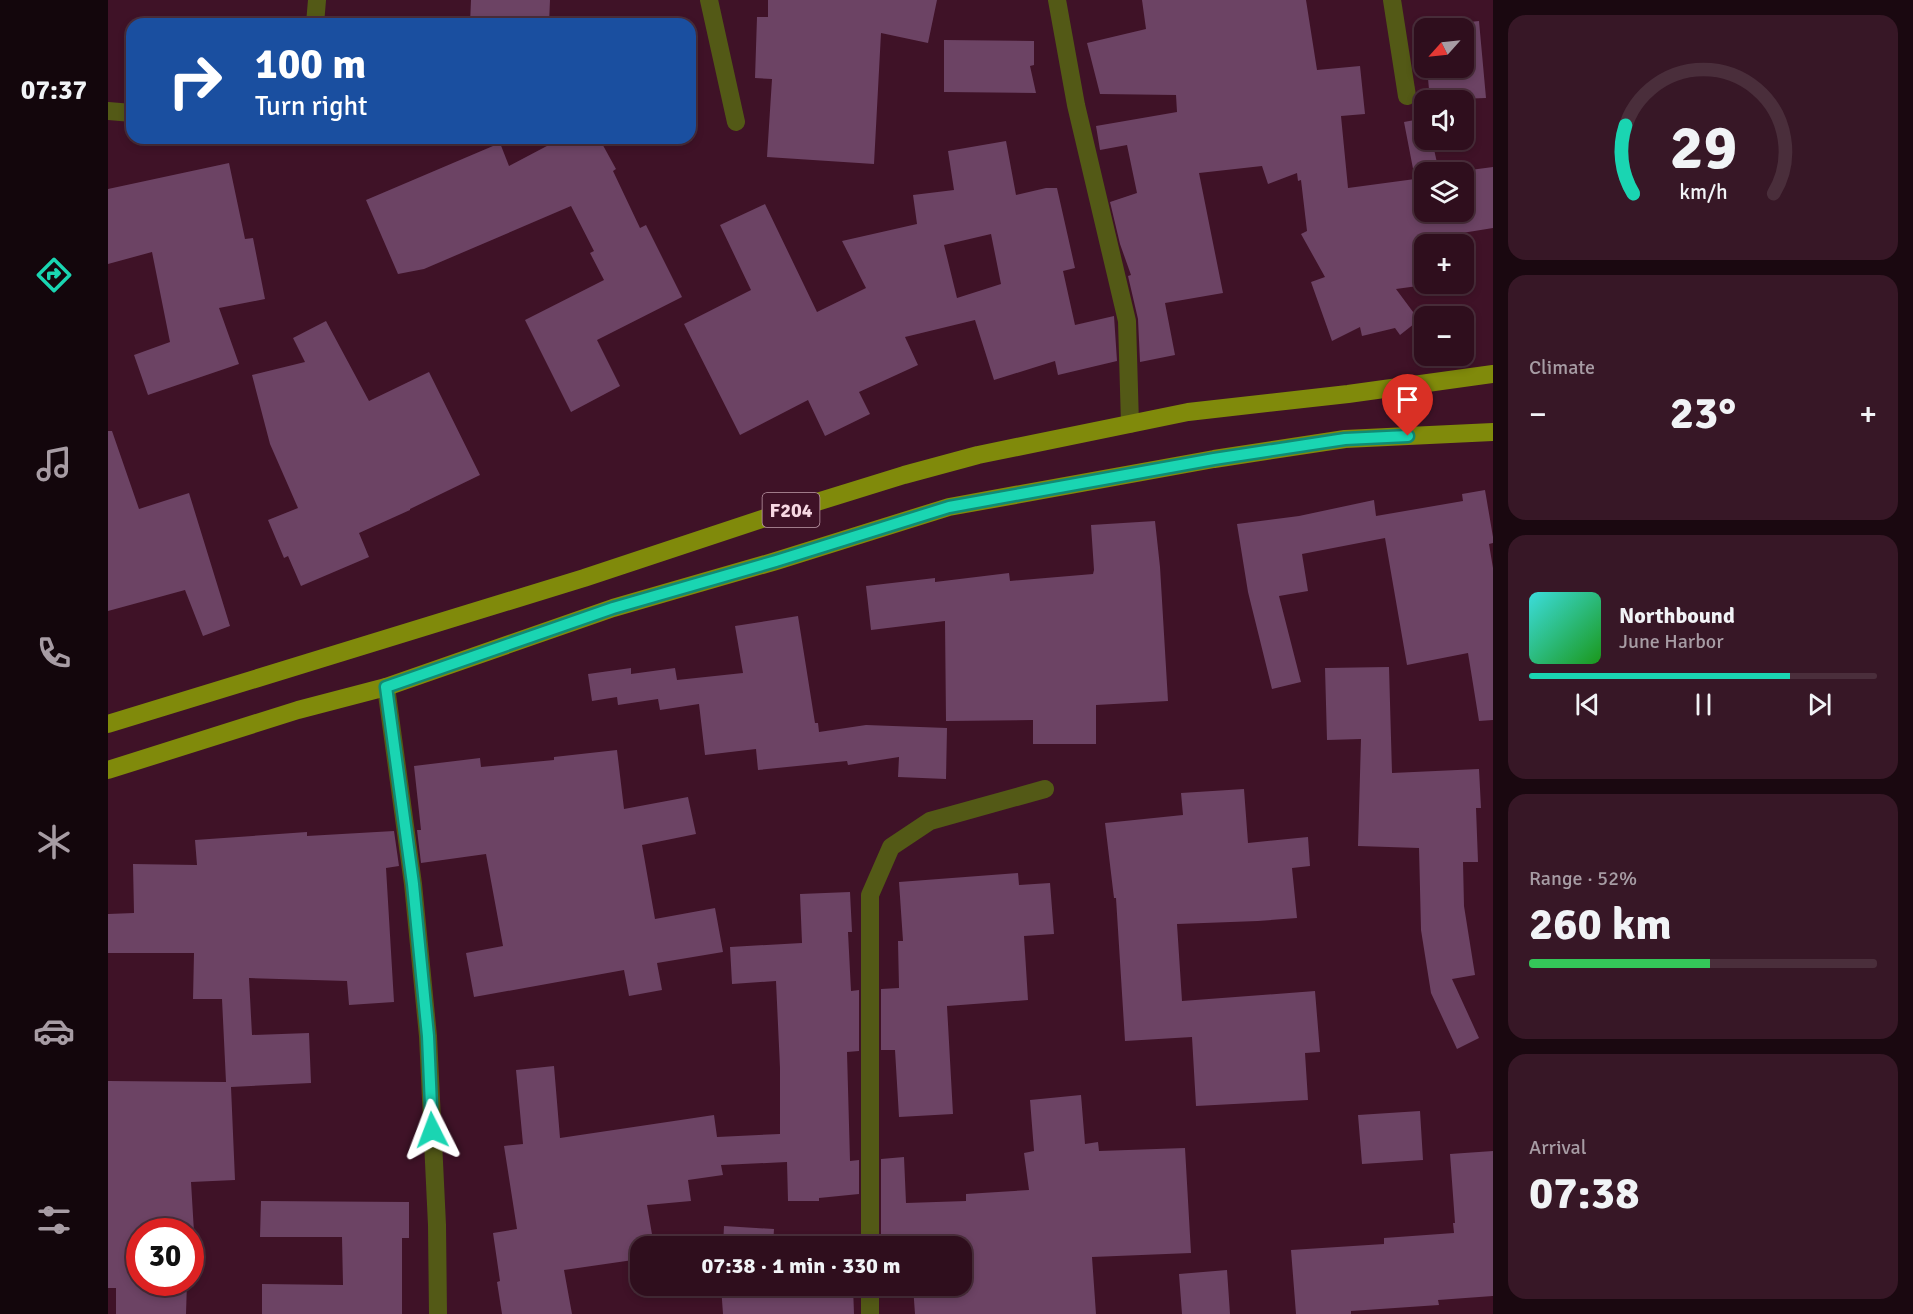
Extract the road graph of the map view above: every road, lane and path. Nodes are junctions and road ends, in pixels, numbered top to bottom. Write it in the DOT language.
graph roads {
  1 [pos="317,0"];
  2 [pos="709,0"];
  3 [pos="1057,0"];
  4 [pos="1392,0"];
  5 [pos="316,18"];
  6 [pos="1407,96"];
  7 [pos="108,111"];
  8 [pos="126,112"];
  9 [pos="736,122"];
  10 [pos="1493,374"];
  11 [pos="1130,424"];
  12 [pos="1493,432"];
  13 [pos="386,687"];
  14 [pos="108,724"];
  15 [pos="108,770"];
  16 [pos="1045,789"];
  17 [pos="870,1236"];
  18 [pos="870,1296"];
  19 [pos="438,1314"];
  20 [pos="870,1314"];
  1 -- 5 [label="street"];
  2 -- 9 [label="street"];
  3 -- 11 [label="street"];
  4 -- 6 [label="street"];
  7 -- 8 [label="street"];
  10 -- 11 [label="main road, F204"];
  11 -- 14 [label="main road, F204"];
  12 -- 13 [label="main road, F204"];
  13 -- 15 [label="main road, F204"];
  13 -- 19 [label="street"];
  16 -- 17 [label="street"];
  18 -- 20 [label="street"];
}
